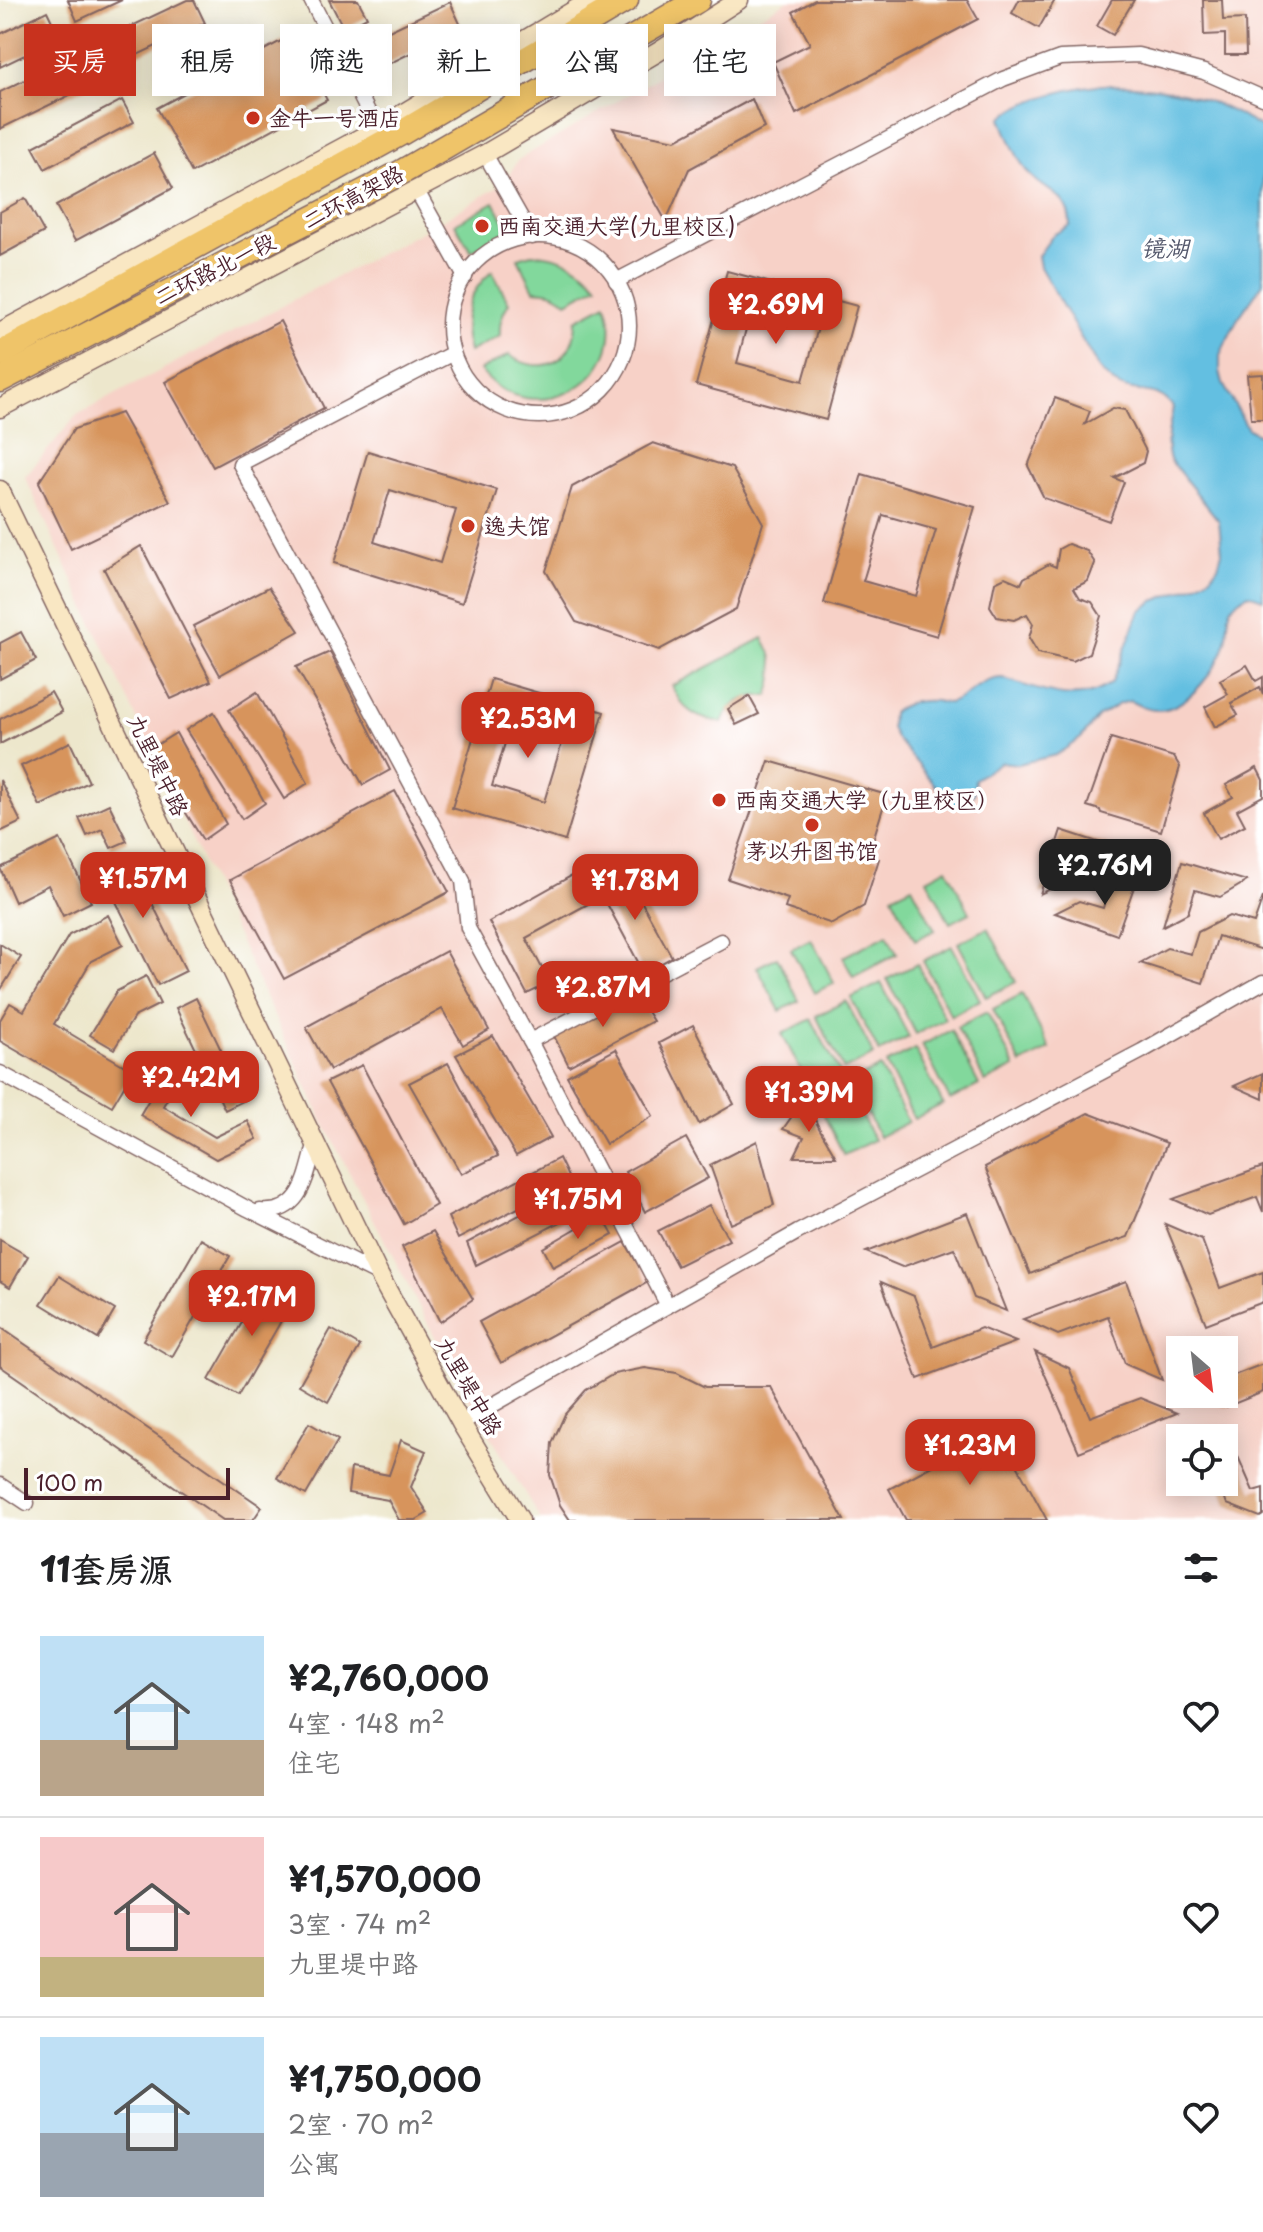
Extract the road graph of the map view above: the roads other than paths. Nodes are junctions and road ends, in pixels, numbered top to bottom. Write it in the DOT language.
graph roads {
  1 [pos="311,0"];
  2 [pos="591,0"];
  3 [pos="626,0"];
  4 [pos="698,0"];
  5 [pos="739,0"];
  6 [pos="1263,98"];
  7 [pos="377,129"];
  8 [pos="485,154"];
  9 [pos="417,191"];
  10 [pos="532,237"];
  11 [pos="465,277"];
  12 [pos="616,281"];
  13 [pos="0,332"];
  14 [pos="453,353"];
  15 [pos="0,354"];
  16 [pos="0,380"];
  17 [pos="0,408"];
  18 [pos="0,490"];
  19 [pos="721,941"];
  20 [pos="1263,982"];
  21 [pos="530,1041"];
  22 [pos="0,1073"];
  23 [pos="315,1145"];
  24 [pos="248,1209"];
  25 [pos="379,1275"];
  26 [pos="668,1306"];
  27 [pos="461,1423"];
  28 [pos="0,1485"];
  29 [pos="27,1503"];
  30 [pos="520,1520"];
  1 -- 7 [label="street"];
  2 -- 7 [label="main road, 二环路北一段"];
  3 -- 15 [label="highway, 二环高架路"];
  4 -- 16 [label="highway, 二环高架路"];
  5 -- 8 [label="main road, 二环路北一段"];
  6 -- 12 [label="street"];
  7 -- 13 [label="main road, 二环路北一段"];
  8 -- 9 [label="main road, 二环路北一段"];
  8 -- 10 [label="street"];
  9 -- 11 [label="street"];
  9 -- 17 [label="main road, 二环路北一段"];
  10 -- 11 [label="street"];
  10 -- 12 [label="street"];
  11 -- 14 [label="street"];
  12 -- 14 [label="street"];
  14 -- 21 [label="street"];
  18 -- 23 [label="main road, 九里堤中路"];
  19 -- 21 [label="street"];
  20 -- 26 [label="street"];
  21 -- 26 [label="street"];
  22 -- 24 [label="street"];
  23 -- 24 [label="street"];
  23 -- 25 [label="main road, 九里堤中路"];
  24 -- 25 [label="street"];
  25 -- 27 [label="main road, 九里堤中路"];
  26 -- 27 [label="street"];
  27 -- 30 [label="main road, 九里堤中路"];
  28 -- 29 [label="street"];
}
